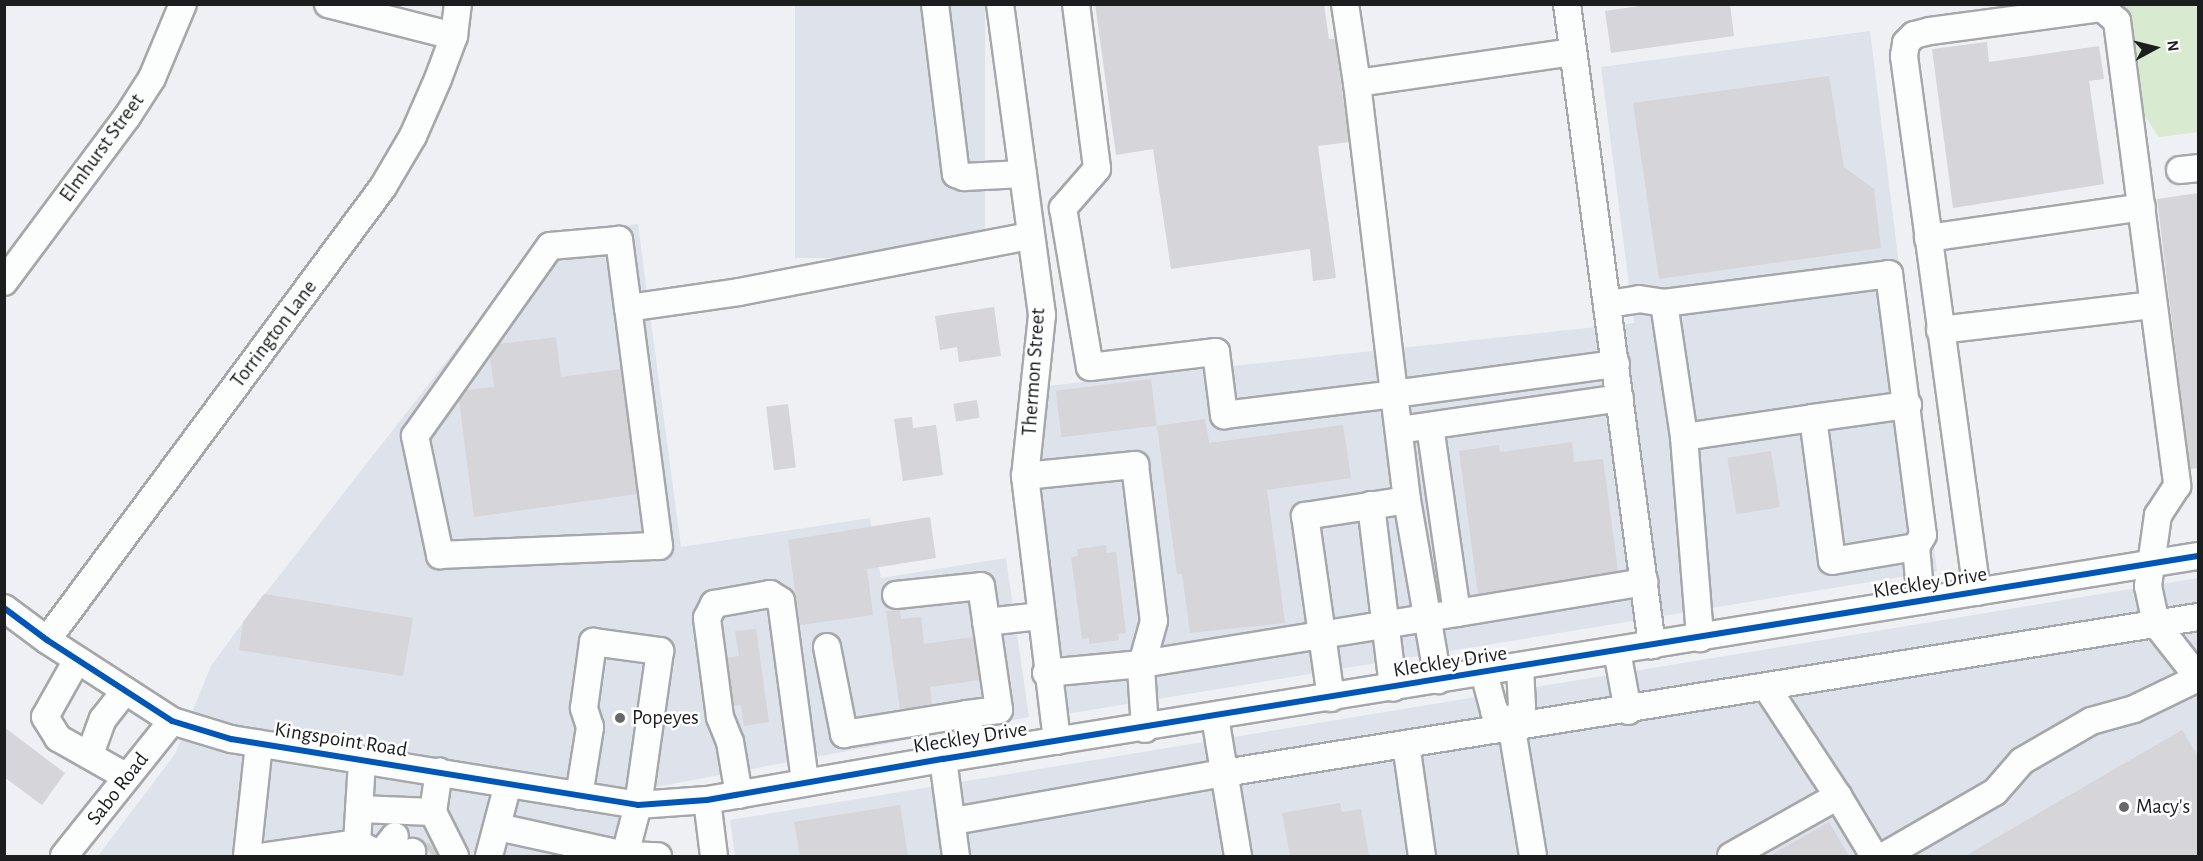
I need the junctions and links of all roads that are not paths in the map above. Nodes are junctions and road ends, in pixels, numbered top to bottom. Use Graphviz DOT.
graph roads {
  1 [pos="183,4"];
  2 [pos="328,4"];
  3 [pos="458,4"];
  4 [pos="935,4"];
  5 [pos="1000,4"];
  6 [pos="1076,4"];
  7 [pos="1345,4"];
  8 [pos="1567,4"];
  9 [pos="454,36"];
  10 [pos="1573,52"];
  11 [pos="1357,83"];
  12 [pos="1023,174"];
  13 [pos="2142,207"];
  14 [pos="1031,236"];
  15 [pos="1928,237"];
  16 [pos="4,282"];
  17 [pos="1664,303"];
  18 [pos="1609,304"];
  19 [pos="2154,305"];
  20 [pos="628,308"];
  21 [pos="1940,330"];
  22 [pos="1616,364"];
  23 [pos="1394,394"];
  24 [pos="1620,398"];
  25 [pos="1908,405"];
  26 [pos="1814,418"];
  27 [pos="1430,426"];
  28 [pos="1398,430"];
  29 [pos="1684,437"];
  30 [pos="1025,476"];
  31 [pos="1407,500"];
  32 [pos="1371,506"];
  33 [pos="1916,547"];
  34 [pos="2199,556"];
  35 [pos="2151,564"];
  36 [pos="1644,582"];
  37 [pos="1977,592"];
  38 [pos="897,596"];
  39 [pos="1921,601"];
  40 [pos="4,608"];
  41 [pos="1456,613"];
  42 [pos="1040,616"];
  43 [pos="2199,617"];
  44 [pos="1427,619"];
  45 [pos="986,622"];
  46 [pos="1385,624"];
  47 [pos="2156,624"];
  48 [pos="1321,634"];
  49 [pos="1700,638"];
  50 [pos="47,640"];
  51 [pos="1652,645"];
  52 [pos="826,647"];
  53 [pos="1617,651"];
  54 [pos="77,660"];
  55 [pos="1142,664"];
  56 [pos="1520,667"];
  57 [pos="1046,673"];
  58 [pos="1485,673"];
  59 [pos="2198,677"];
  60 [pos="1438,680"];
  61 [pos="1393,688"];
  62 [pos="1767,688"];
  63 [pos="125,691"];
  64 [pos="1331,698"];
  65 [pos="1628,711"];
  66 [pos="967,714"];
  67 [pos="1215,717"];
  68 [pos="172,721"];
  69 [pos="890,727"];
  70 [pos="1145,729"];
  71 [pos="1512,729"];
  72 [pos="844,734"];
  73 [pos="1056,741"];
  74 [pos="259,744"];
  75 [pos="1406,744"];
  76 [pos="90,754"];
  77 [pos="973,754"];
  78 [pos="943,759"];
  79 [pos="362,761"];
  80 [pos="896,767"];
  81 [pos="439,771"];
  82 [pos="1224,773"];
  83 [pos="849,775"];
  84 [pos="127,777"];
  85 [pos="805,782"];
  86 [pos="508,783"];
  87 [pos="739,795"];
  88 [pos="579,796"];
  89 [pos="1838,796"];
  90 [pos="707,800"];
  91 [pos="638,805"];
  92 [pos="359,810"];
  93 [pos="954,821"];
  94 [pos="498,827"];
  95 [pos="418,839"];
  96 [pos="357,843"];
  97 [pos="625,855"];
  98 [pos="64,856"];
  99 [pos="247,856"];
  100 [pos="266,856"];
  101 [pos="489,856"];
  102 [pos="658,856"];
  103 [pos="714,856"];
  104 [pos="956,856"];
  105 [pos="1239,856"];
  106 [pos="1422,856"];
  107 [pos="1533,856"];
  108 [pos="1731,856"];
  109 [pos="1874,856"];
  110 [pos="1884,856"];
  1 -- 16 [label="street, Elmhurst Street"];
  2 -- 9 [label="street"];
  3 -- 9 [label="street, Torrington Lane"];
  4 -- 12 [label="street"];
  5 -- 12 [label="street, Thermon Street"];
  6 -- 23 [label="street"];
  7 -- 11 [label="street"];
  8 -- 10 [label="street"];
  9 -- 50 [label="street, Torrington Lane"];
  10 -- 11 [label="street"];
  10 -- 18 [label="street"];
  11 -- 23 [label="street"];
  12 -- 14 [label="street, Thermon Street"];
  13 -- 15 [label="street"];
  13 -- 15 [label="street"];
  13 -- 19 [label="street"];
  14 -- 20 [label="street"];
  14 -- 30 [label="street, Thermon Street"];
  15 -- 21 [label="street"];
  17 -- 18 [label="street"];
  17 -- 25 [label="street"];
  17 -- 29 [label="street"];
  18 -- 22 [label="street"];
  19 -- 21 [label="street"];
  19 -- 35 [label="street"];
  20 -- 20 [label="street"];
  21 -- 37 [label="street"];
  22 -- 23 [label="street"];
  22 -- 24 [label="street"];
  23 -- 28 [label="street"];
  24 -- 27 [label="street"];
  24 -- 36 [label="street"];
  25 -- 26 [label="street"];
  25 -- 33 [label="street"];
  26 -- 29 [label="street"];
  26 -- 33 [label="street"];
  27 -- 28 [label="street"];
  27 -- 41 [label="street"];
  28 -- 31 [label="street"];
  29 -- 49 [label="street"];
  30 -- 42 [label="street, Thermon Street"];
  30 -- 55 [label="street"];
  31 -- 32 [label="street"];
  31 -- 44 [label="street"];
  32 -- 46 [label="street"];
  32 -- 48 [label="street"];
  33 -- 39 [label="street"];
  34 -- 35 [label="street, Kleckley Drive"];
  35 -- 37 [label="street, Kleckley Drive"];
  35 -- 47 [label="street"];
  36 -- 41 [label="street"];
  36 -- 51 [label="street"];
  37 -- 39 [label="street, Kleckley Drive"];
  38 -- 45 [label="street"];
  39 -- 49 [label="street, Kleckley Drive"];
  40 -- 50 [label="street, Kingspoint Road"];
  41 -- 44 [label="street"];
  42 -- 45 [label="street"];
  42 -- 57 [label="street, Thermon Street"];
  43 -- 47 [label="street"];
  44 -- 46 [label="street"];
  44 -- 60 [label="street"];
  45 -- 66 [label="street"];
  46 -- 48 [label="street"];
  46 -- 61 [label="street"];
  47 -- 59 [label="street"];
  47 -- 62 [label="street"];
  48 -- 55 [label="street"];
  48 -- 64 [label="street"];
  49 -- 51 [label="street, Kleckley Drive"];
  50 -- 54 [label="street, Kingspoint Road"];
  51 -- 53 [label="street, Kleckley Drive"];
  52 -- 72 [label="street"];
  53 -- 56 [label="street, Kleckley Drive"];
  53 -- 65 [label="street"];
  54 -- 63 [label="street, Kingspoint Road"];
  54 -- 76 [label="street"];
  55 -- 57 [label="street"];
  55 -- 70 [label="street"];
  56 -- 58 [label="street, Kleckley Drive"];
  56 -- 71 [label="street"];
  57 -- 73 [label="street, Thermon Street"];
  58 -- 60 [label="street, Kleckley Drive"];
  58 -- 71 [label="street"];
  59 -- 110 [label="street"];
  60 -- 61 [label="street, Kleckley Drive"];
  61 -- 64 [label="street, Kleckley Drive"];
  62 -- 65 [label="street"];
  62 -- 89 [label="street"];
  63 -- 68 [label="street, Kingspoint Road"];
  63 -- 76 [label="street"];
  64 -- 67 [label="street, Kleckley Drive"];
  65 -- 71 [label="street"];
  66 -- 69 [label="street"];
  66 -- 77 [label="street"];
  67 -- 70 [label="street, Kleckley Drive"];
  67 -- 82 [label="street"];
  68 -- 74 [label="street, Kingspoint Road"];
  68 -- 84 [label="street, Sabo Road"];
  69 -- 72 [label="street"];
  69 -- 80 [label="street"];
  70 -- 73 [label="street, Kleckley Drive"];
  71 -- 75 [label="street"];
  71 -- 107 [label="street"];
  72 -- 83 [label="street"];
  73 -- 77 [label="street, Kleckley Drive"];
  74 -- 79 [label="street, Kingspoint Road"];
  74 -- 99 [label="street"];
  75 -- 82 [label="street"];
  75 -- 106 [label="street"];
  76 -- 84 [label="street"];
  77 -- 78 [label="street, Kleckley Drive"];
  78 -- 80 [label="street, Kleckley Drive"];
  78 -- 93 [label="street"];
  79 -- 81 [label="street, Kingspoint Road"];
  79 -- 92 [label="street"];
  80 -- 83 [label="street, Kleckley Drive"];
  81 -- 86 [label="street, Kingspoint Road"];
  81 -- 95 [label="street"];
  82 -- 93 [label="street"];
  82 -- 105 [label="street"];
  83 -- 85 [label="street, Kleckley Drive"];
  84 -- 98 [label="street, Sabo Road"];
  85 -- 87 [label="street, Kleckley Drive"];
  85 -- 87 [label="street"];
  86 -- 88 [label="street, Kingspoint Road"];
  86 -- 94 [label="street"];
  87 -- 90 [label="street, Kleckley Drive"];
  88 -- 91 [label="street, Kingspoint Road"];
  88 -- 91 [label="street"];
  89 -- 108 [label="street"];
  89 -- 109 [label="street"];
  90 -- 91 [label="street, Kingspoint Road"];
  90 -- 103 [label="street"];
  91 -- 97 [label="street"];
  92 -- 95 [label="street"];
  92 -- 96 [label="street"];
  93 -- 104 [label="street"];
  94 -- 97 [label="street"];
  94 -- 101 [label="street"];
  95 -- 96 [label="street"];
  96 -- 100 [label="street"];
  97 -- 102 [label="street"];
}
